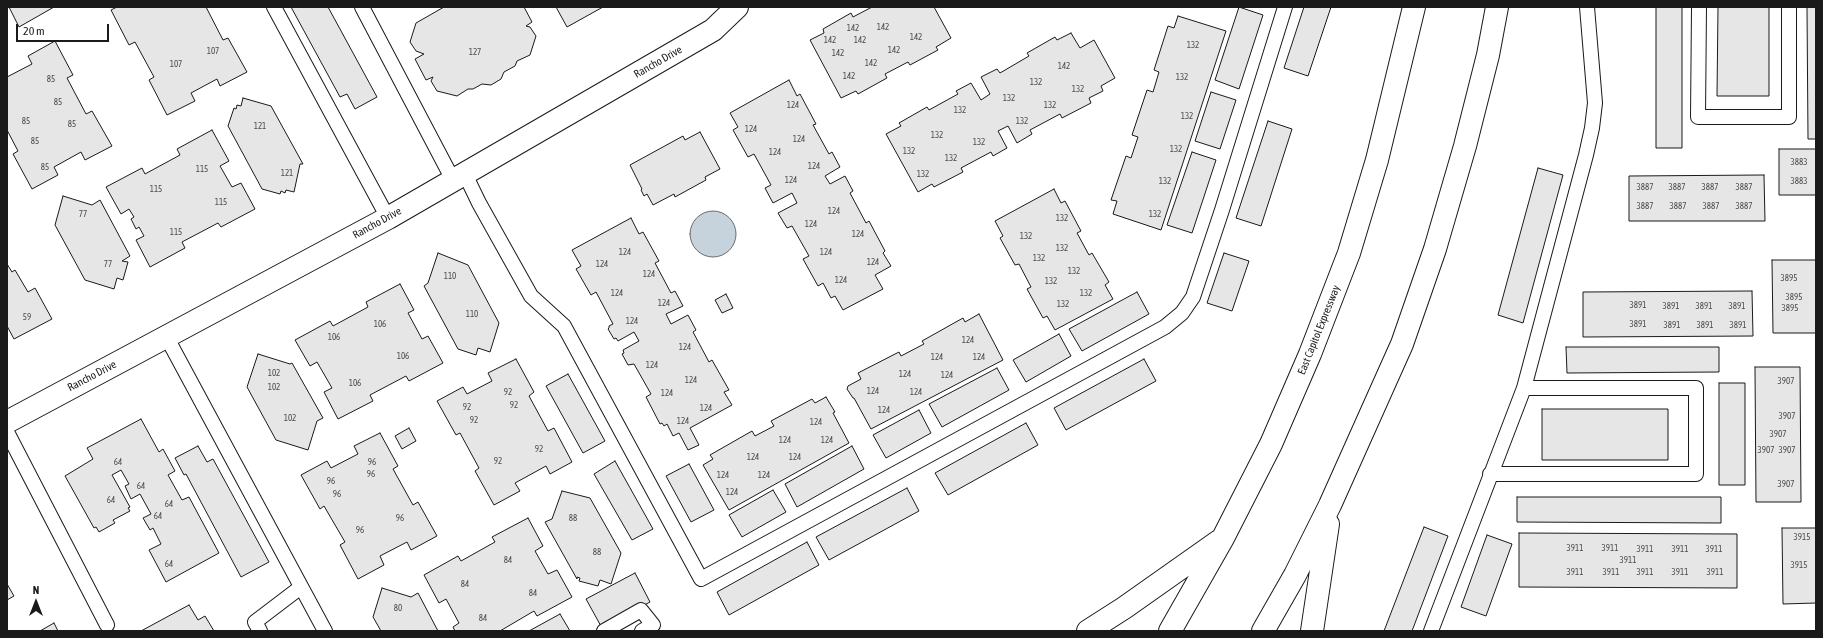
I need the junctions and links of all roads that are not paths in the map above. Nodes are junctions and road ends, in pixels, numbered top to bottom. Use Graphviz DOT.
graph roads {
  1 [pos="274,7"];
  2 [pos="362,7"];
  3 [pos="737,7"];
  4 [pos="1285,7"];
  5 [pos="1414,7"];
  6 [pos="1497,7"];
  7 [pos="1587,7"];
  8 [pos="1699,7"];
  9 [pos="1789,7"];
  10 [pos="459,177"];
  11 [pos="388,218"];
  12 [pos="166,336"];
  13 [pos="1524,388"];
  14 [pos="7,422"];
  15 [pos="7,432"];
  16 [pos="1490,474"];
  17 [pos="1330,505"];
  18 [pos="1223,538"];
  19 [pos="301,587"];
  20 [pos="107,625"];
  21 [pos="260,631"];
  22 [pos="325,631"];
  23 [pos="604,631"];
  24 [pos="642,631"];
  25 [pos="1088,631"];
  26 [pos="1170,631"];
  27 [pos="1263,631"];
  28 [pos="1312,631"];
  29 [pos="1431,631"];
  1 -- 11 [label="lane"];
  2 -- 10 [label="lane"];
  3 -- 10 [label="main road, Rancho Drive"];
  4 -- 10 [label="lane"];
  5 -- 18 [label="main road, East Capitol Expressway"];
  6 -- 17 [label="main road"];
  7 -- 13 [label="lane"];
  8 -- 9 [label="lane"];
  10 -- 11 [label="main road, Rancho Drive"];
  11 -- 12 [label="main road, Rancho Drive"];
  12 -- 14 [label="main road, Rancho Drive"];
  12 -- 19 [label="lane"];
  13 -- 16 [label="lane"];
  13 -- 16 [label="lane"];
  15 -- 20 [label="lane"];
  16 -- 29 [label="lane"];
  17 -- 27 [label="main road"];
  17 -- 28 [label="main road"];
  18 -- 25 [label="main road"];
  18 -- 26 [label="main road, East Capitol Expressway"];
  19 -- 21 [label="lane"];
  19 -- 22 [label="lane"];
  23 -- 24 [label="lane"];
}
